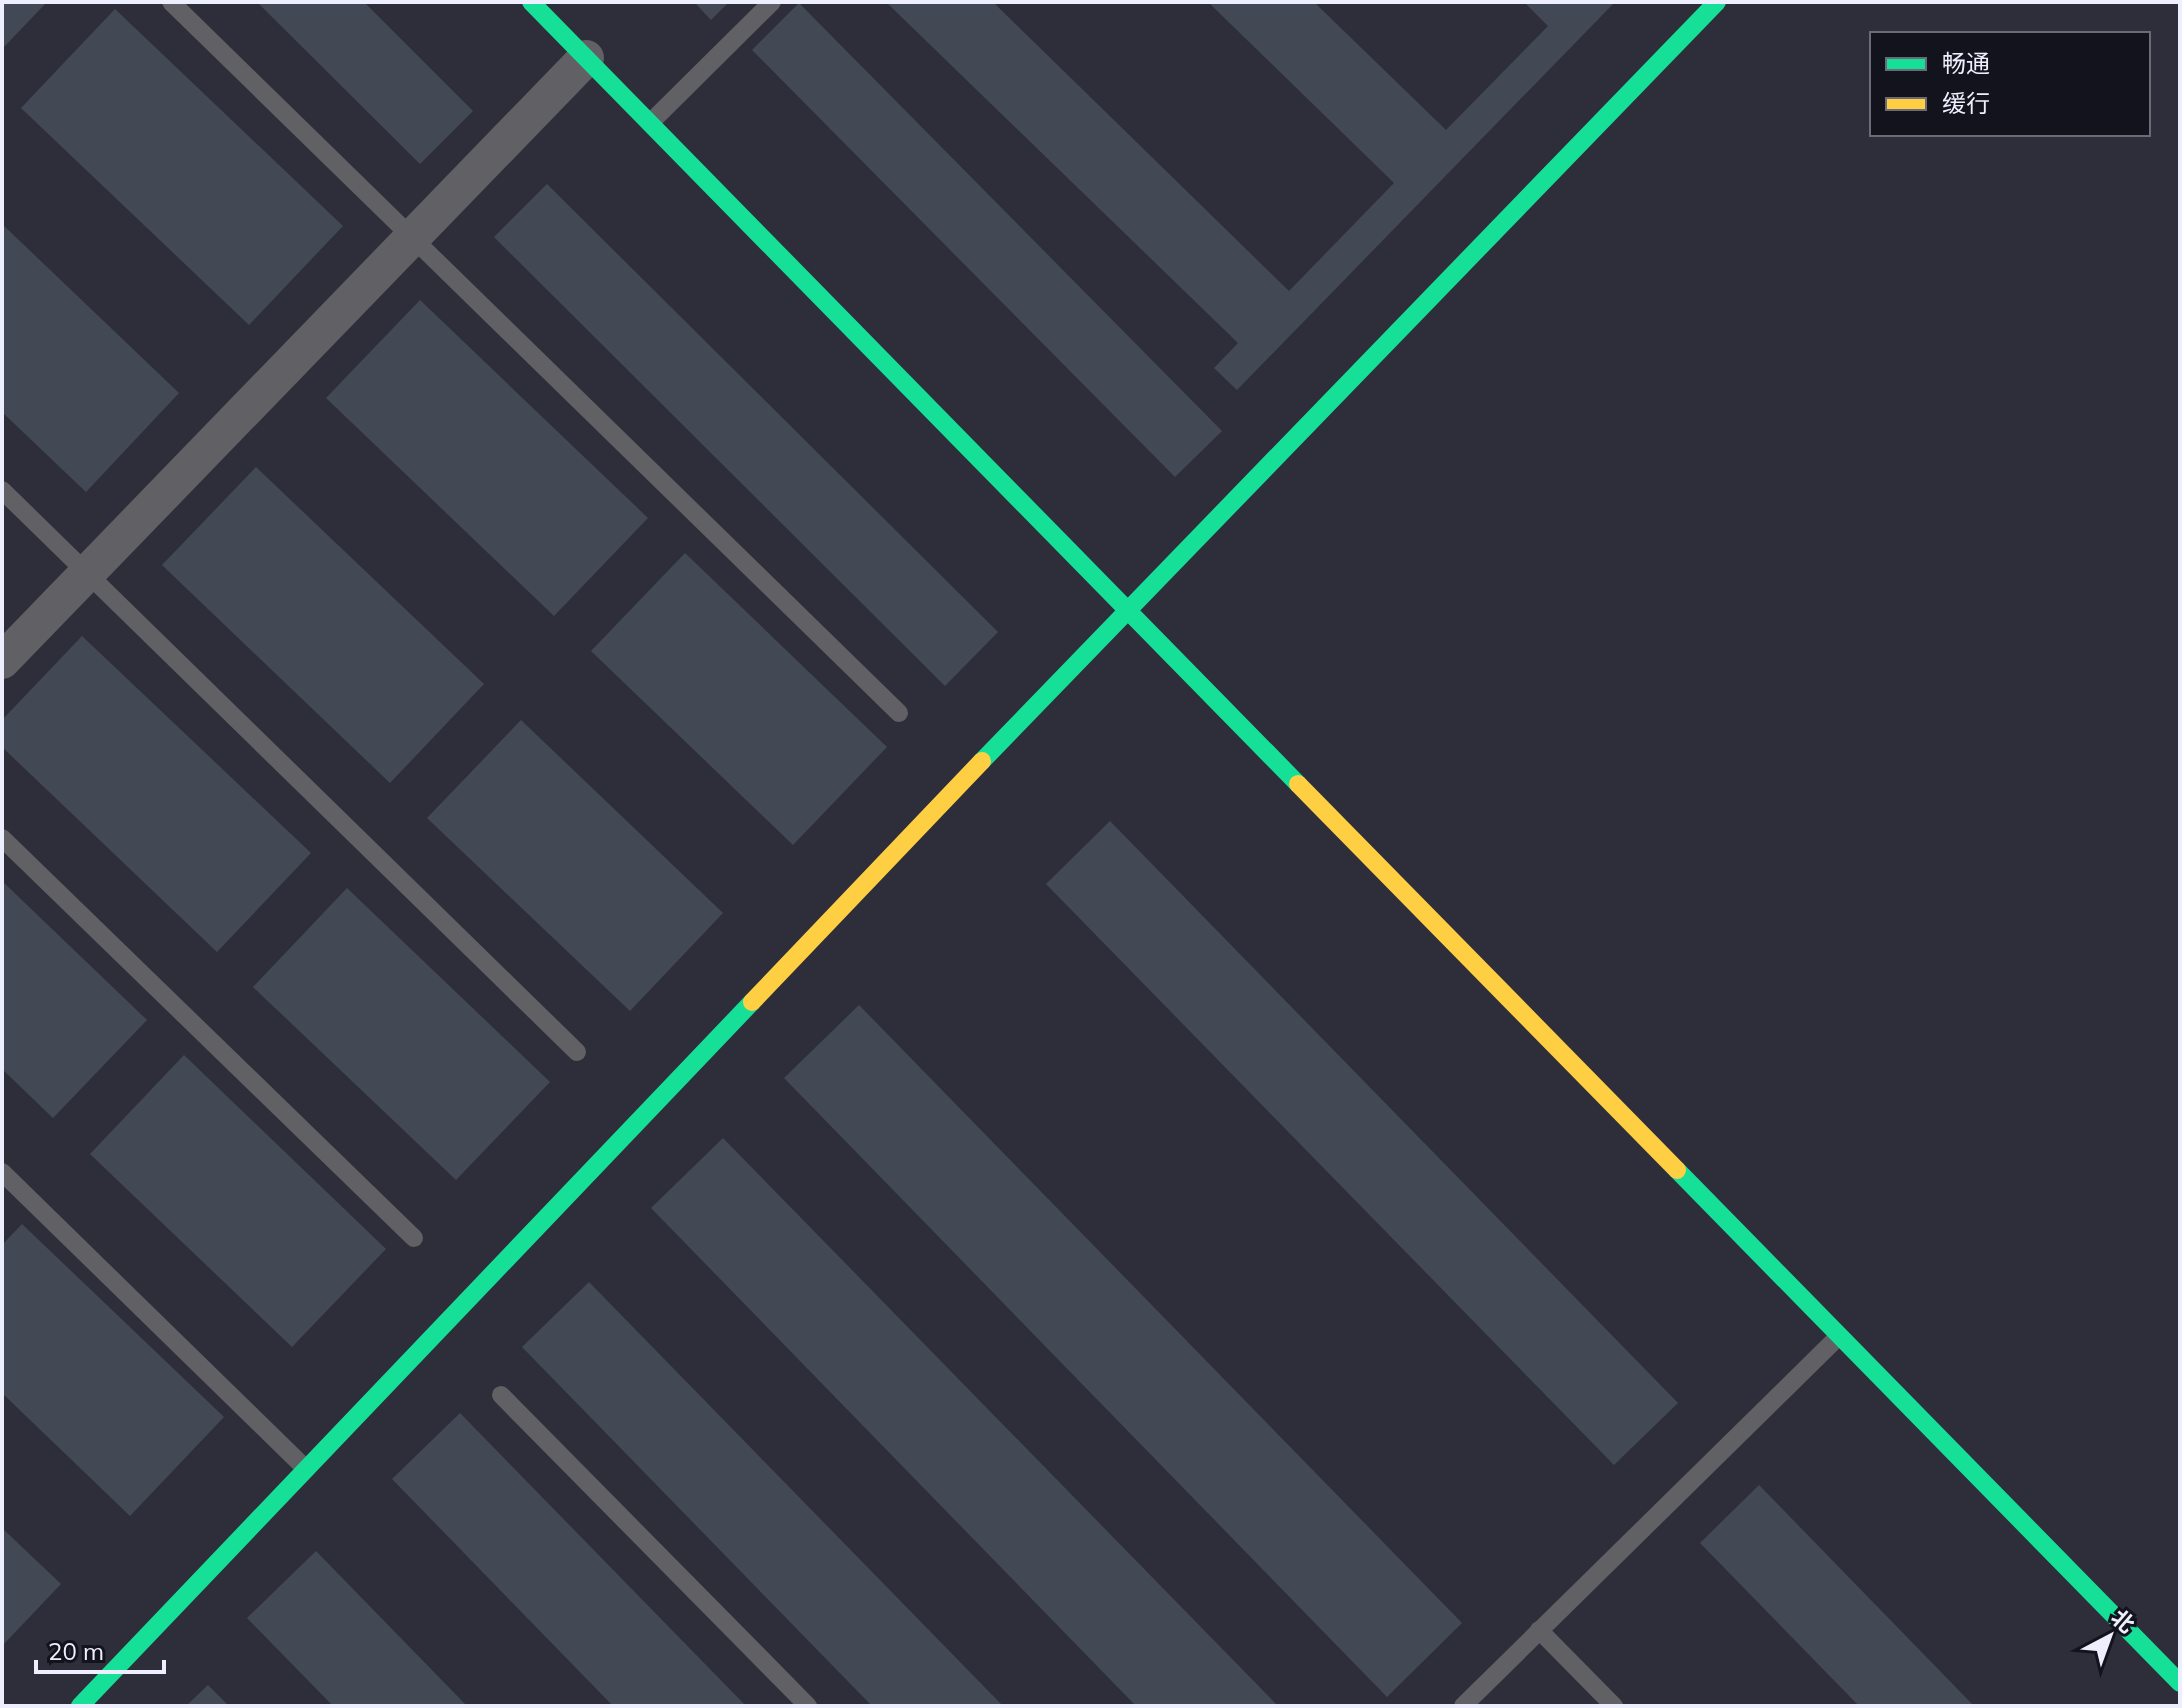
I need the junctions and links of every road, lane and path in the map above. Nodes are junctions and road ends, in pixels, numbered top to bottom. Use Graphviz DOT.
graph roads {
  1 [pos="171,2"];
  2 [pos="531,2"];
  3 [pos="772,2"];
  4 [pos="1717,2"];
  5 [pos="586,58"];
  6 [pos="650,123"];
  7 [pos="412,238"];
  8 [pos="2,490"];
  9 [pos="87,573"];
  10 [pos="1127,609"];
  11 [pos="2,661"];
  12 [pos="899,713"];
  13 [pos="2,838"];
  14 [pos="577,1052"];
  15 [pos="2,1172"];
  16 [pos="414,1238"];
  17 [pos="1839,1336"];
  18 [pos="501,1395"];
  19 [pos="306,1469"];
  20 [pos="1539,1630"];
  21 [pos="2180,1683"];
  22 [pos="80,1706"];
  23 [pos="808,1706"];
  24 [pos="1463,1706"];
  25 [pos="1614,1706"];
  1 -- 7 [label="lane"];
  2 -- 5 [label="main road"];
  3 -- 6 [label="lane"];
  4 -- 10 [label="main road"];
  5 -- 6 [label="main road"];
  5 -- 7 [label="street"];
  6 -- 10 [label="main road"];
  7 -- 9 [label="street"];
  7 -- 12 [label="lane"];
  8 -- 9 [label="lane"];
  9 -- 11 [label="street"];
  9 -- 14 [label="lane"];
  10 -- 17 [label="main road"];
  10 -- 19 [label="main road"];
  13 -- 16 [label="lane"];
  15 -- 19 [label="lane"];
  17 -- 20 [label="lane"];
  17 -- 21 [label="main road"];
  18 -- 23 [label="lane"];
  19 -- 22 [label="main road"];
  20 -- 24 [label="lane"];
  20 -- 25 [label="lane"];
}
